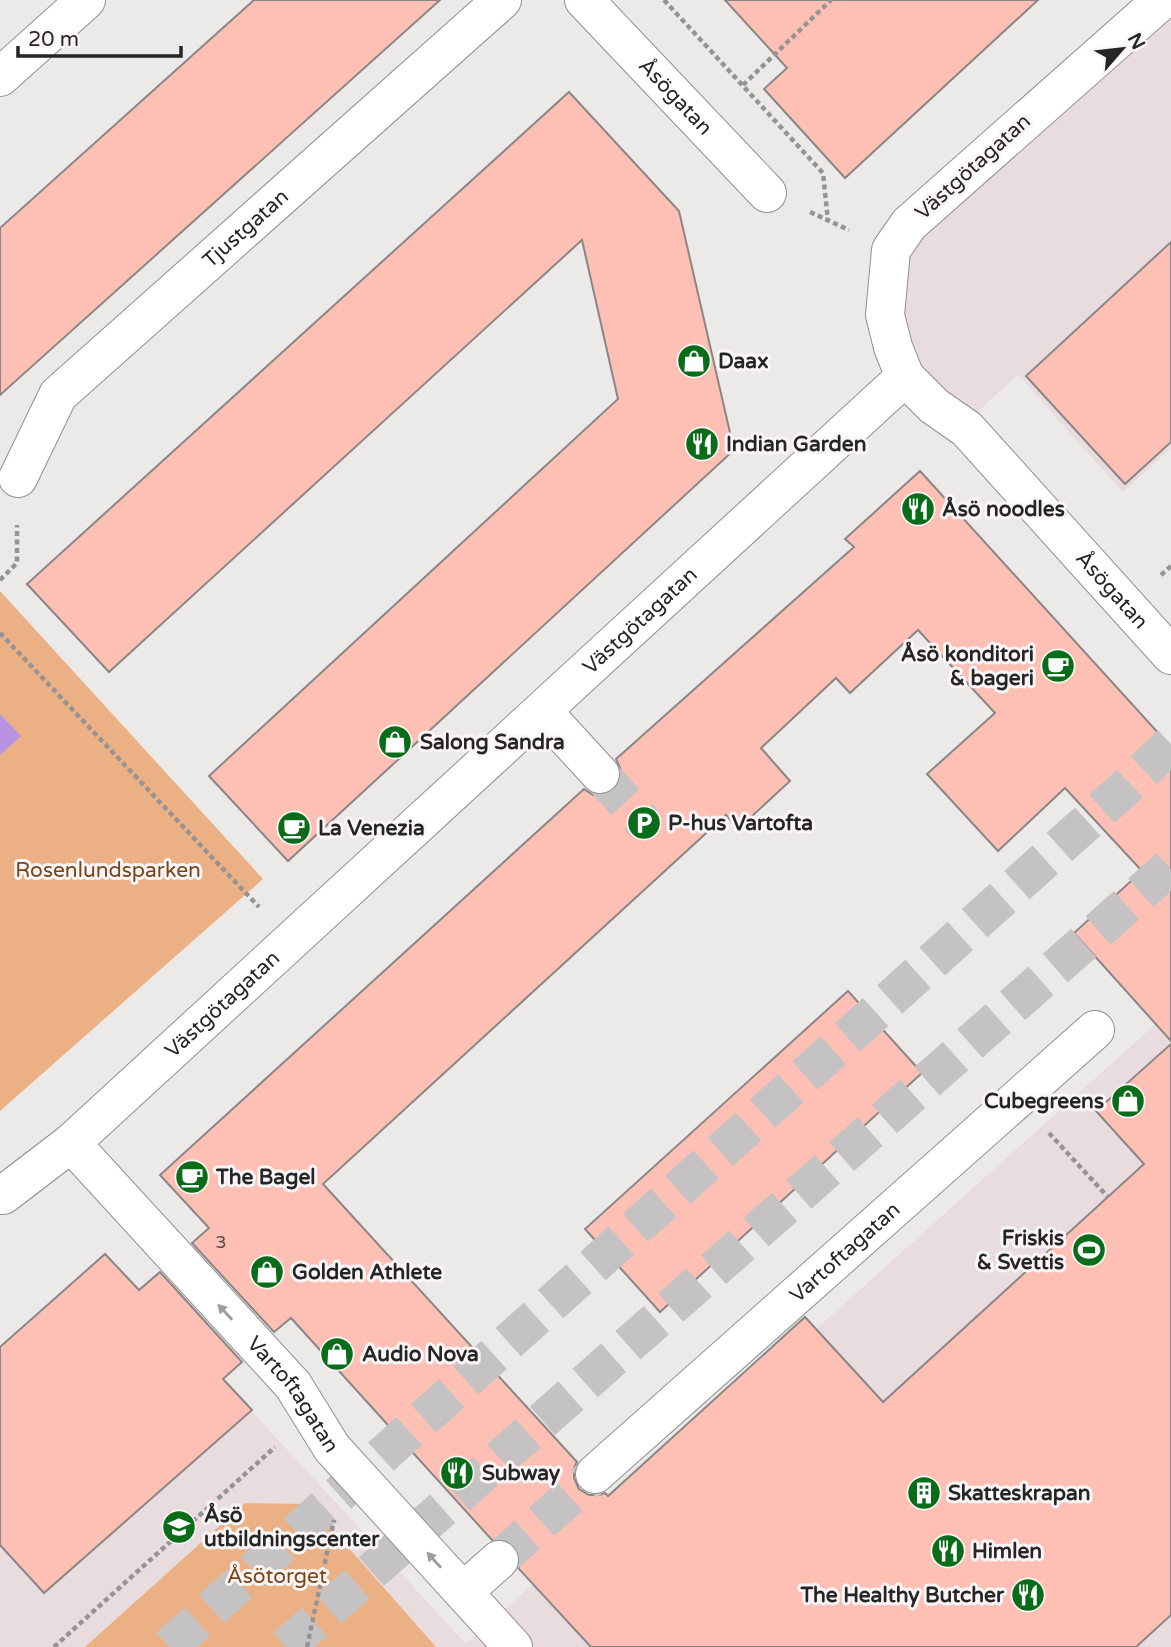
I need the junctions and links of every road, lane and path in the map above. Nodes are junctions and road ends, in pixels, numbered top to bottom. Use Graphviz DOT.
graph roads {
  1 [pos="86,0"];
  2 [pos="502,0"];
  3 [pos="583,0"];
  4 [pos="664,0"];
  5 [pos="831,0"];
  6 [pos="1162,0"];
  7 [pos="0,77"];
  8 [pos="743,85"];
  9 [pos="767,193"];
  10 [pos="828,221"];
  11 [pos="891,250"];
  12 [pos="905,377"];
  13 [pos="18,478"];
  14 [pos="0,633"];
  15 [pos="1171,655"];
  16 [pos="543,712"];
  17 [pos="600,774"];
  18 [pos="292,942"];
  19 [pos="1095,1030"];
  20 [pos="1017,1100"];
  21 [pos="71,1143"];
  22 [pos="0,1195"];
  23 [pos="1108,1197"];
  24 [pos="275,1447"];
  25 [pos="595,1474"];
  26 [pos="334,1516"];
  27 [pos="499,1560"];
  28 [pos="463,1592"];
  29 [pos="54,1647"];
  30 [pos="307,1647"];
  31 [pos="513,1647"];
  1 -- 7 [label="street"];
  2 -- 13 [label="street, Tjustgatan"];
  3 -- 9 [label="street, Åsögatan"];
  4 -- 8 [label="path"];
  5 -- 8 [label="path"];
  6 -- 11 [label="street, Västgötagatan"];
  8 -- 10 [label="path"];
  9 -- 10 [label="path"];
  10 -- 11 [label="path"];
  11 -- 12 [label="street, Västgötagatan"];
  12 -- 15 [label="street, Åsögatan"];
  12 -- 16 [label="street, Västgötagatan"];
  14 -- 18 [label="path"];
  16 -- 17 [label="street"];
  16 -- 18 [label="street, Västgötagatan"];
  18 -- 21 [label="street, Västgötagatan"];
  19 -- 20 [label="street, Vartoftagatan"];
  20 -- 23 [label="path"];
  20 -- 25 [label="street, Vartoftagatan"];
  21 -- 22 [label="street, Västgötagatan"];
  28 -- 21 [label="street, Vartoftagatan, one-way"];
  24 -- 29 [label="path"];
  26 -- 30 [label="path"];
  27 -- 28 [label="street"];
  28 -- 31 [label="street, Vartoftagatan"];
}
